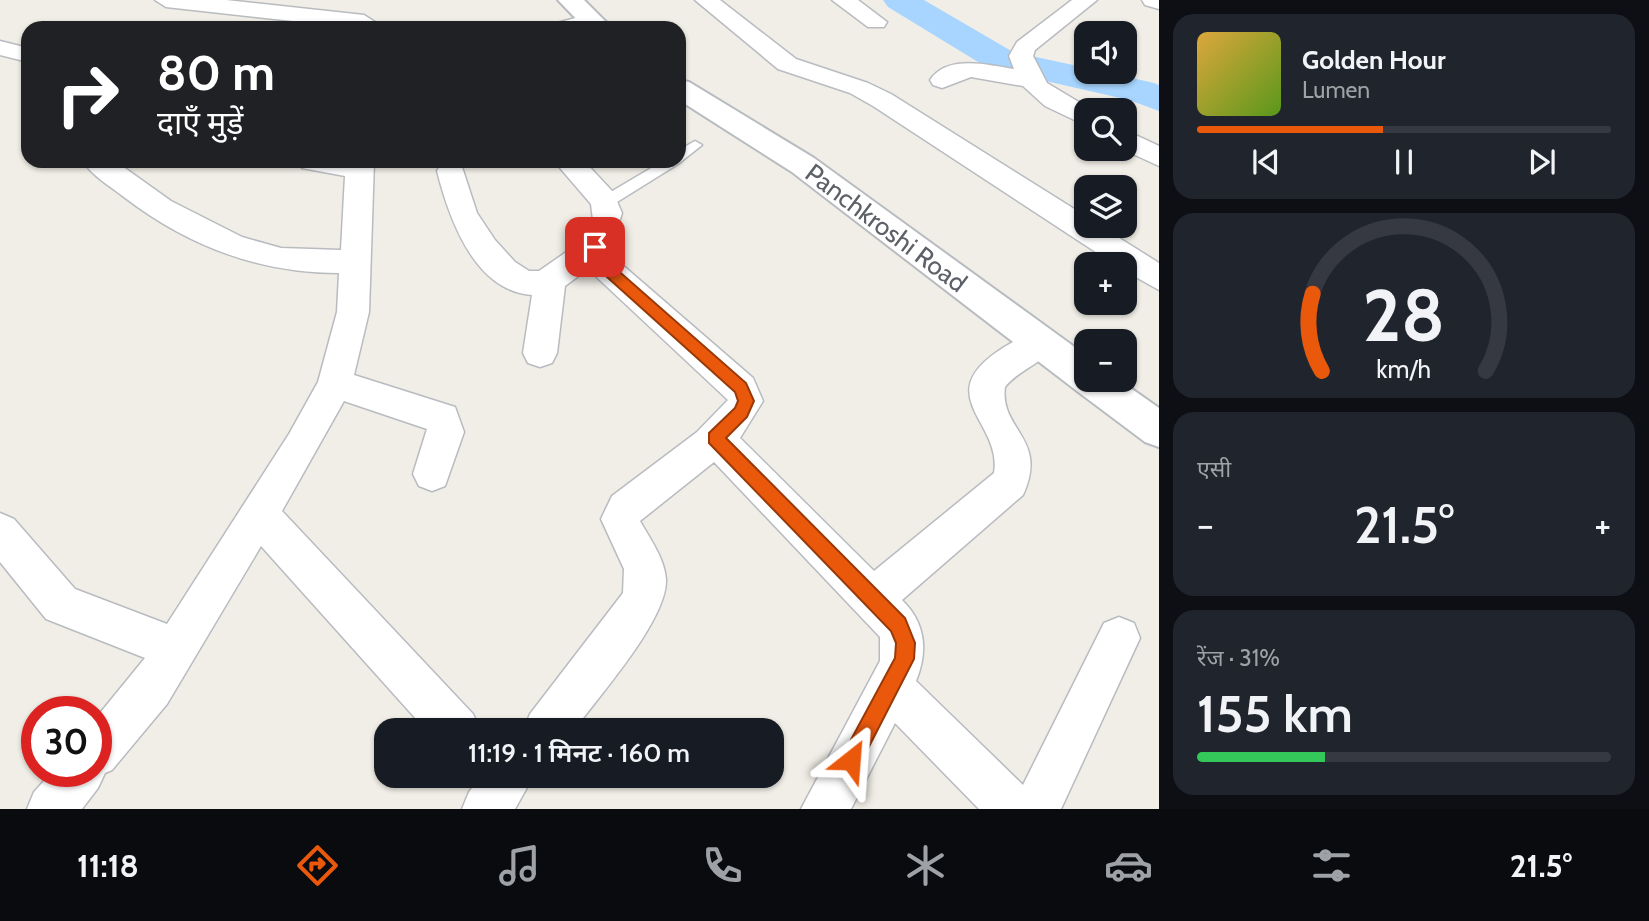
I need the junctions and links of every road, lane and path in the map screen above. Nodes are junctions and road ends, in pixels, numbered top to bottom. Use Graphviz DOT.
graph roads {
  1 [pos="166,0"];
  2 [pos="570,0"];
  3 [pos="706,0"];
  4 [pos="843,0"];
  5 [pos="1086,0"];
  6 [pos="1153,0"];
  7 [pos="1159,2"];
  8 [pos="365,17"];
  9 [pos="592,21"];
  10 [pos="876,22"];
  11 [pos="0,48"];
  12 [pos="21,53"];
  13 [pos="1026,70"];
  14 [pos="942,80"];
  15 [pos="686,92"];
  16 [pos="1074,111"];
  17 [pos="695,145"];
  18 [pos="1137,145"];
  19 [pos="686,152"];
  20 [pos="1159,157"];
  21 [pos="107,168"];
  22 [pos="360,168"];
  23 [pos="574,168"];
  24 [pos="662,168"];
  25 [pos="451,171"];
  26 [pos="604,203"];
  27 [pos="595,247"];
  28 [pos="357,262"];
  29 [pos="1159,278"];
  30 [pos="550,280"];
  31 [pos="1039,342"];
  32 [pos="540,353"];
  33 [pos="1074,368"];
  34 [pos="335,384"];
  35 [pos="1106,392"];
  36 [pos="1159,430"];
  37 [pos="715,438"];
  38 [pos="432,474"];
  39 [pos="260,513"];
  40 [pos="0,532"];
  41 [pos="873,598"];
  42 [pos="1119,638"];
  43 [pos="176,649"];
  44 [pos="890,687"];
  45 [pos="446,718"];
  46 [pos="555,718"];
  47 [pos="112,735"];
  48 [pos="69,787"];
  49 [pos="51,809"];
  50 [pos="825,809"];
  51 [pos="1013,809"];
  52 [pos="1036,809"];
  1 -- 8 [label="street"];
  2 -- 9 [label="street"];
  3 -- 29 [label="street"];
  4 -- 10 [label="street"];
  5 -- 13 [label="street"];
  6 -- 7 [label="street"];
  11 -- 12 [label="street"];
  13 -- 14 [label="street"];
  13 -- 16 [label="street"];
  15 -- 31 [label="street, Panchkroshi Road"];
  17 -- 19 [label="lane"];
  18 -- 20 [label="street"];
  21 -- 28 [label="street"];
  22 -- 28 [label="street"];
  23 -- 26 [label="street"];
  24 -- 26 [label="lane"];
  25 -- 30 [label="street"];
  26 -- 27 [label="street"];
  27 -- 30 [label="street"];
  27 -- 37 [label="street"];
  28 -- 34 [label="street"];
  30 -- 32 [label="street"];
  31 -- 33 [label="street, Panchkroshi Road"];
  31 -- 41 [label="street"];
  34 -- 38 [label="street"];
  34 -- 39 [label="street"];
  35 -- 36 [label="street, Panchkroshi Road"];
  37 -- 41 [label="street"];
  37 -- 46 [label="street"];
  39 -- 43 [label="street"];
  39 -- 45 [label="street"];
  40 -- 43 [label="street"];
  41 -- 44 [label="street"];
  42 -- 52 [label="street"];
  43 -- 47 [label="street"];
  44 -- 50 [label="street"];
  44 -- 51 [label="street"];
  48 -- 49 [label="street"];
}
